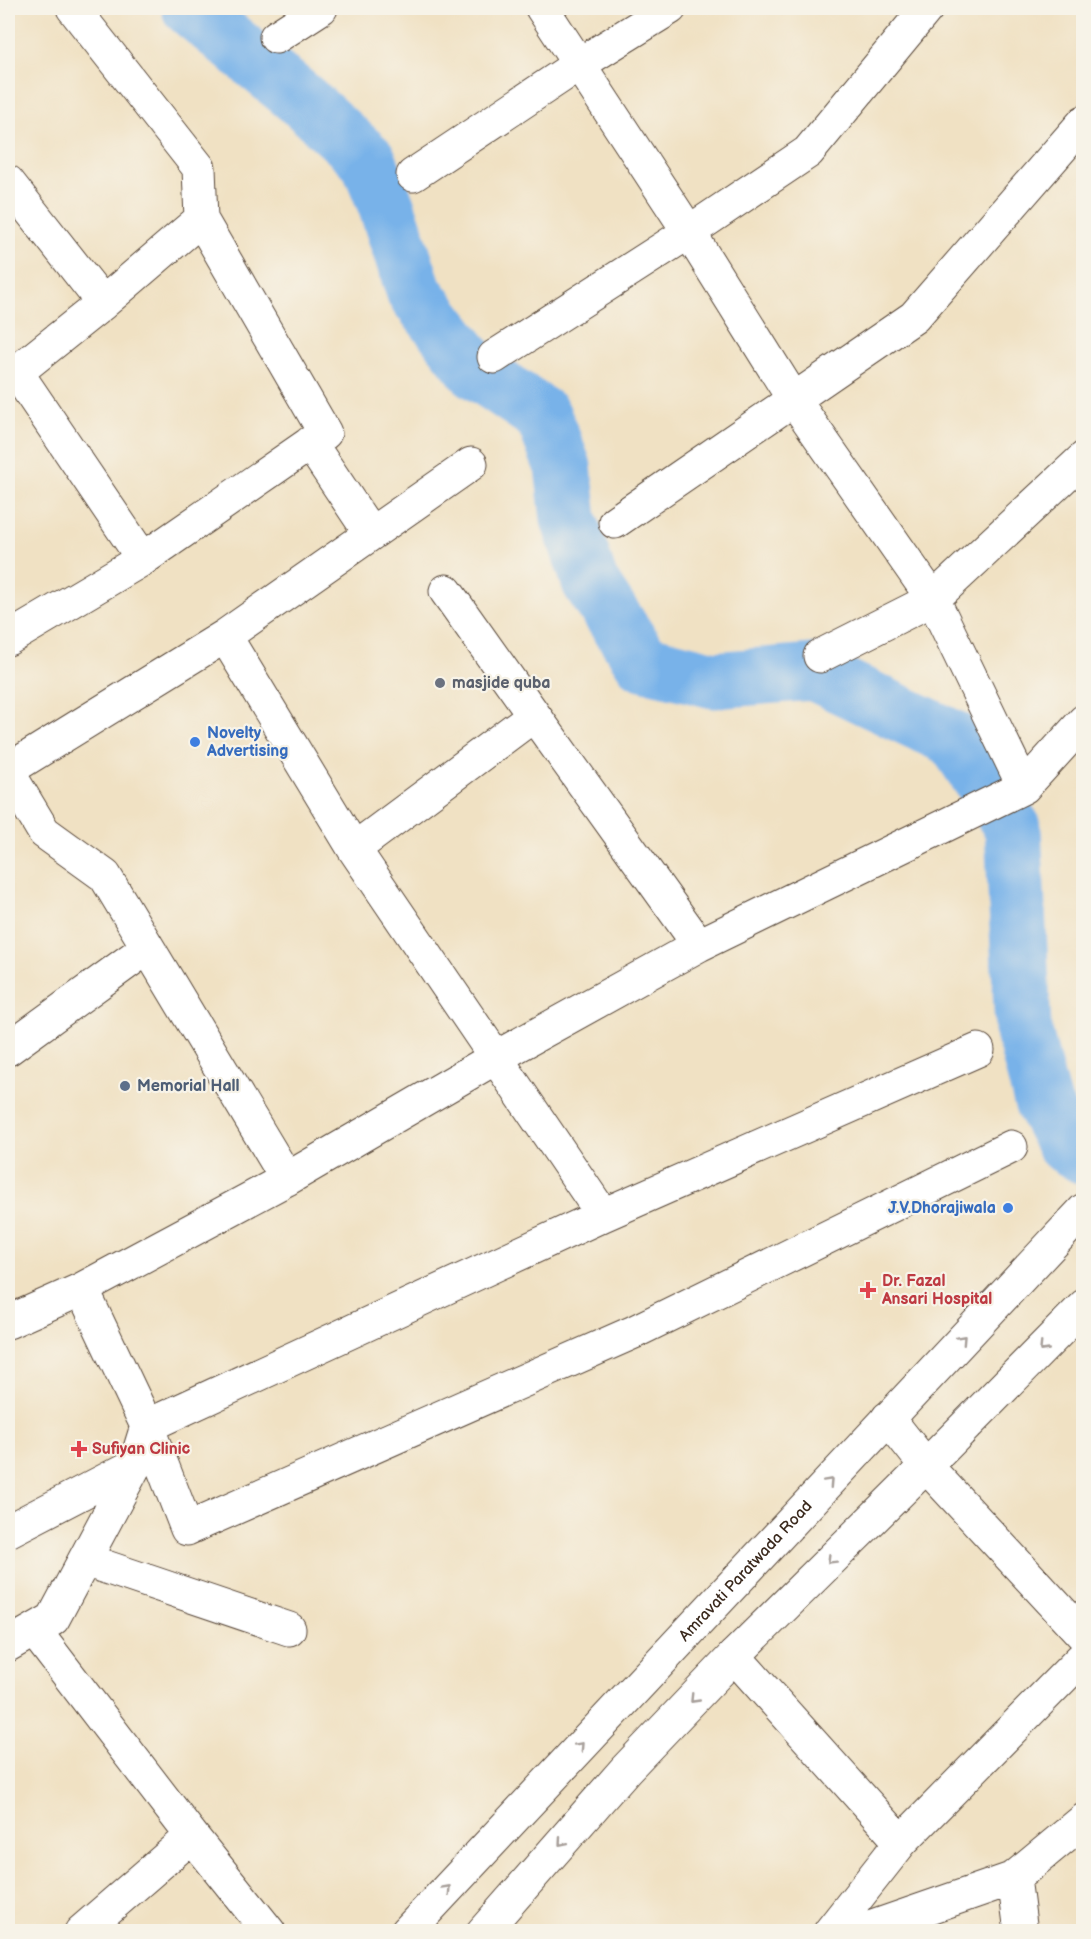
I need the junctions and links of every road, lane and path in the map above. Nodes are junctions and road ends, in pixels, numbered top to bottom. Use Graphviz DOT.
graph roads {
  1 [pos="73,8"];
  2 [pos="321,8"];
  3 [pos="542,8"];
  4 [pos="670,8"];
  5 [pos="927,8"];
  6 [pos="276,37"];
  7 [pos="578,65"];
  8 [pos="1083,122"];
  9 [pos="413,175"];
  10 [pos="8,182"];
  11 [pos="201,219"];
  12 [pos="689,232"];
  13 [pos="104,303"];
  14 [pos="494,357"];
  15 [pos="12,376"];
  16 [pos="794,400"];
  17 [pos="310,443"];
  18 [pos="1083,458"];
  19 [pos="471,464"];
  20 [pos="615,522"];
  21 [pos="371,534"];
  22 [pos="143,559"];
  23 [pos="446,591"];
  24 [pos="933,599"];
  25 [pos="225,636"];
  26 [pos="8,639"];
  27 [pos="820,656"];
  28 [pos="534,715"];
  29 [pos="1083,721"];
  30 [pos="8,771"];
  31 [pos="1014,792"];
  32 [pos="354,849"];
  33 [pos="699,945"];
  34 [pos="147,948"];
  35 [pos="8,1049"];
  36 [pos="978,1050"];
  37 [pos="495,1058"];
  38 [pos="1011,1147"];
  39 [pos="287,1179"];
  40 [pos="1083,1210"];
  41 [pos="603,1215"];
  42 [pos="82,1289"];
  43 [pos="1083,1306"];
  44 [pos="8,1322"];
  45 [pos="888,1418"];
  46 [pos="147,1426"];
  47 [pos="135,1465"];
  48 [pos="926,1466"];
  49 [pos="8,1531"];
  50 [pos="85,1560"];
  51 [pos="1079,1622"];
  52 [pos="290,1629"];
  53 [pos="21,1637"];
  54 [pos="734,1656"];
  55 [pos="1083,1656"];
  56 [pos="1083,1820"];
  57 [pos="192,1836"];
  58 [pos="901,1842"];
  59 [pos="1014,1878"];
  60 [pos="81,1932"];
  61 [pos="269,1932"];
  62 [pos="407,1932"];
  63 [pos="483,1932"];
  64 [pos="830,1932"];
  65 [pos="858,1932"];
  66 [pos="1021,1932"];
  1 -- 11 [label="street"];
  2 -- 6 [label="street"];
  3 -- 7 [label="street"];
  4 -- 7 [label="street"];
  5 -- 12 [label="street"];
  7 -- 9 [label="street"];
  7 -- 12 [label="street"];
  8 -- 16 [label="street"];
  10 -- 13 [label="street"];
  11 -- 13 [label="street"];
  11 -- 17 [label="street"];
  12 -- 14 [label="street"];
  12 -- 16 [label="street"];
  13 -- 15 [label="street"];
  15 -- 22 [label="street"];
  16 -- 20 [label="street"];
  16 -- 24 [label="street"];
  17 -- 21 [label="street"];
  17 -- 22 [label="street"];
  18 -- 24 [label="street"];
  19 -- 21 [label="street"];
  21 -- 25 [label="street"];
  22 -- 26 [label="street"];
  23 -- 28 [label="street"];
  24 -- 27 [label="street"];
  24 -- 31 [label="street"];
  25 -- 30 [label="street"];
  25 -- 32 [label="street"];
  28 -- 32 [label="street"];
  28 -- 33 [label="street"];
  29 -- 31 [label="street"];
  30 -- 34 [label="street"];
  31 -- 33 [label="street"];
  32 -- 37 [label="street"];
  33 -- 37 [label="street"];
  34 -- 35 [label="street"];
  34 -- 39 [label="street"];
  36 -- 41 [label="street"];
  37 -- 39 [label="street"];
  37 -- 41 [label="street"];
  38 -- 46 [label="street"];
  39 -- 42 [label="street"];
  45 -- 40 [label="street, Amravati Paratwada Road, one-way"];
  41 -- 46 [label="street"];
  42 -- 44 [label="street"];
  42 -- 46 [label="street"];
  43 -- 48 [label="street, one-way"];
  45 -- 48 [label="street"];
  62 -- 45 [label="street, Amravati Paratwada Road, one-way"];
  46 -- 47 [label="street"];
  47 -- 49 [label="street"];
  47 -- 50 [label="street"];
  48 -- 51 [label="street"];
  48 -- 54 [label="street, one-way"];
  50 -- 52 [label="street"];
  50 -- 53 [label="street"];
  53 -- 57 [label="street"];
  54 -- 58 [label="street"];
  54 -- 63 [label="street, one-way"];
  55 -- 58 [label="street"];
  56 -- 59 [label="street"];
  57 -- 60 [label="street"];
  57 -- 61 [label="street"];
  58 -- 64 [label="street"];
  59 -- 65 [label="street"];
  59 -- 66 [label="street"];
}
